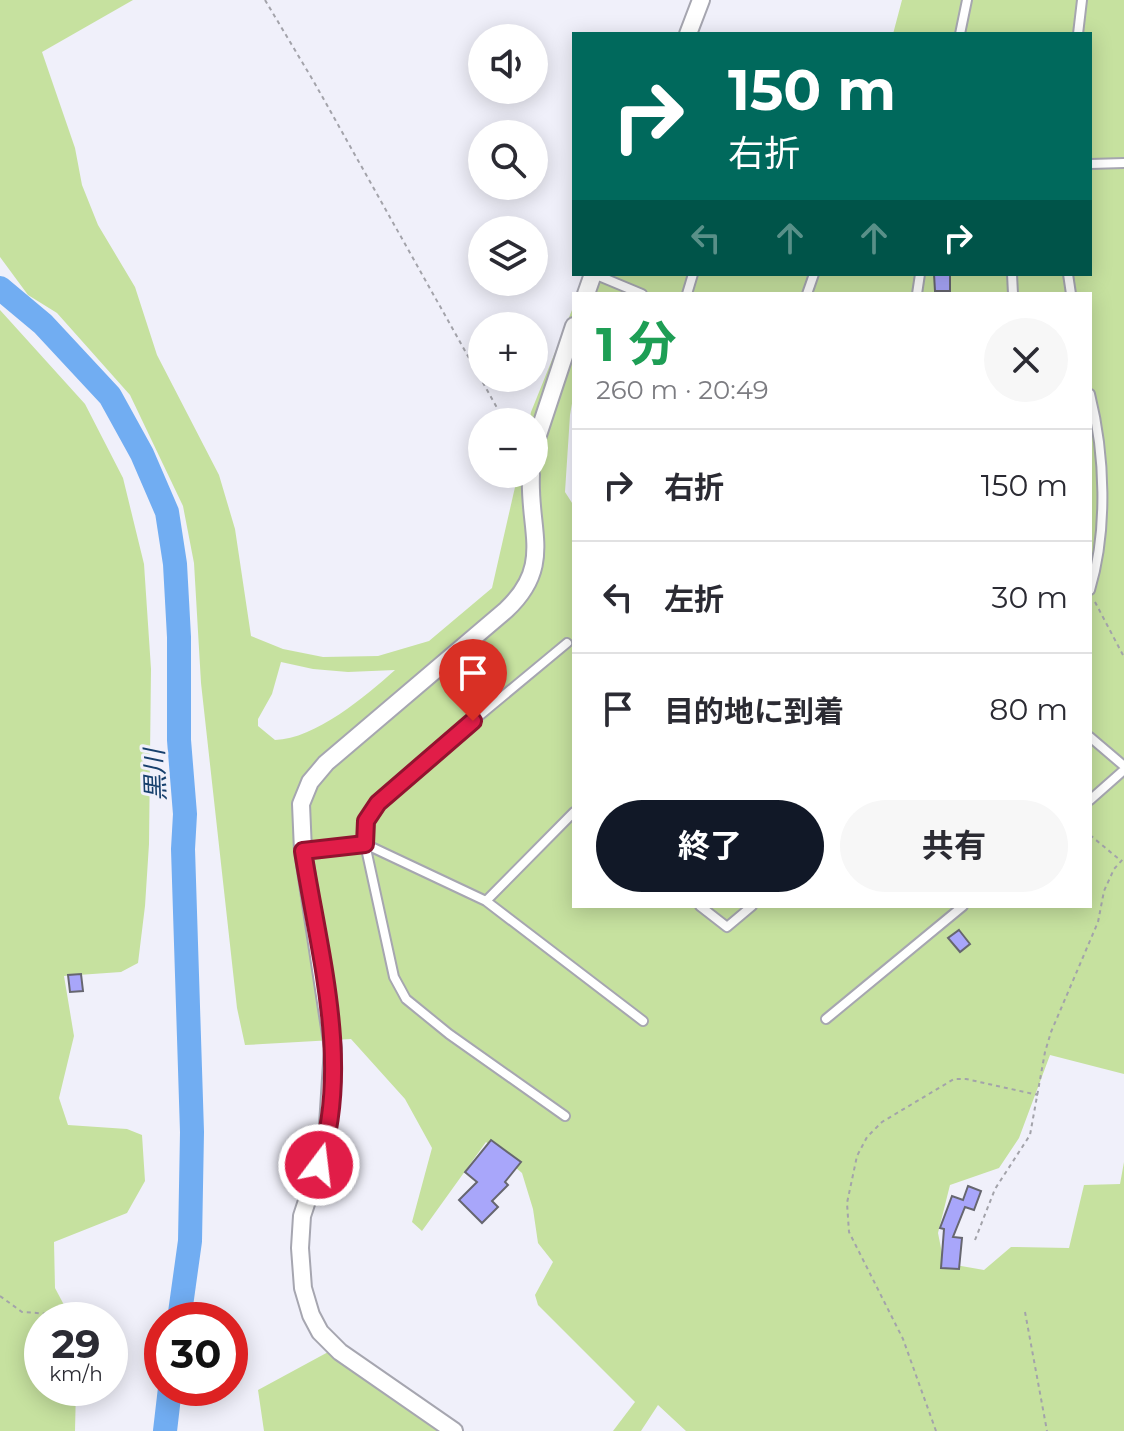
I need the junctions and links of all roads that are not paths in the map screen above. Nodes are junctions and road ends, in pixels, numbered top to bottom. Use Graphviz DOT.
graph roads {
  1 [pos="701,0"];
  2 [pos="967,0"];
  3 [pos="1082,0"];
  4 [pos="689,32"];
  5 [pos="960,32"];
  6 [pos="1078,32"];
  7 [pos="1124,163"];
  8 [pos="1092,164"];
  9 [pos="598,276"];
  10 [pos="637,292"];
  11 [pos="572,332"];
  12 [pos="1092,402"];
  13 [pos="547,408"];
  14 [pos="1092,460"];
  15 [pos="1101,462"];
  16 [pos="531,488"];
  17 [pos="1092,583"];
  18 [pos="567,643"];
  19 [pos="1092,739"];
  20 [pos="1124,768"];
  21 [pos="1092,798"];
  22 [pos="572,814"];
  23 [pos="365,844"];
  24 [pos="303,851"];
  25 [pos="486,901"];
  26 [pos="703,908"];
  27 [pos="750,908"];
  28 [pos="961,908"];
  29 [pos="826,1019"];
  30 [pos="643,1021"];
  31 [pos="565,1116"];
  32 [pos="454,1431"];
  1 -- 4 [label="street"];
  2 -- 5 [label="lane"];
  3 -- 6 [label="lane"];
  7 -- 8 [label="lane"];
  9 -- 10 [label="lane"];
  11 -- 13 [label="street"];
  12 -- 15 [label="lane"];
  14 -- 15 [label="lane"];
  15 -- 17 [label="lane"];
  16 -- 24 [label="street"];
  18 -- 23 [label="lane"];
  19 -- 20 [label="lane"];
  20 -- 21 [label="lane"];
  22 -- 25 [label="lane"];
  23 -- 24 [label="lane"];
  23 -- 25 [label="lane"];
  23 -- 31 [label="lane"];
  24 -- 32 [label="street"];
  25 -- 30 [label="lane"];
  26 -- 27 [label="lane"];
  28 -- 29 [label="lane"];
}
